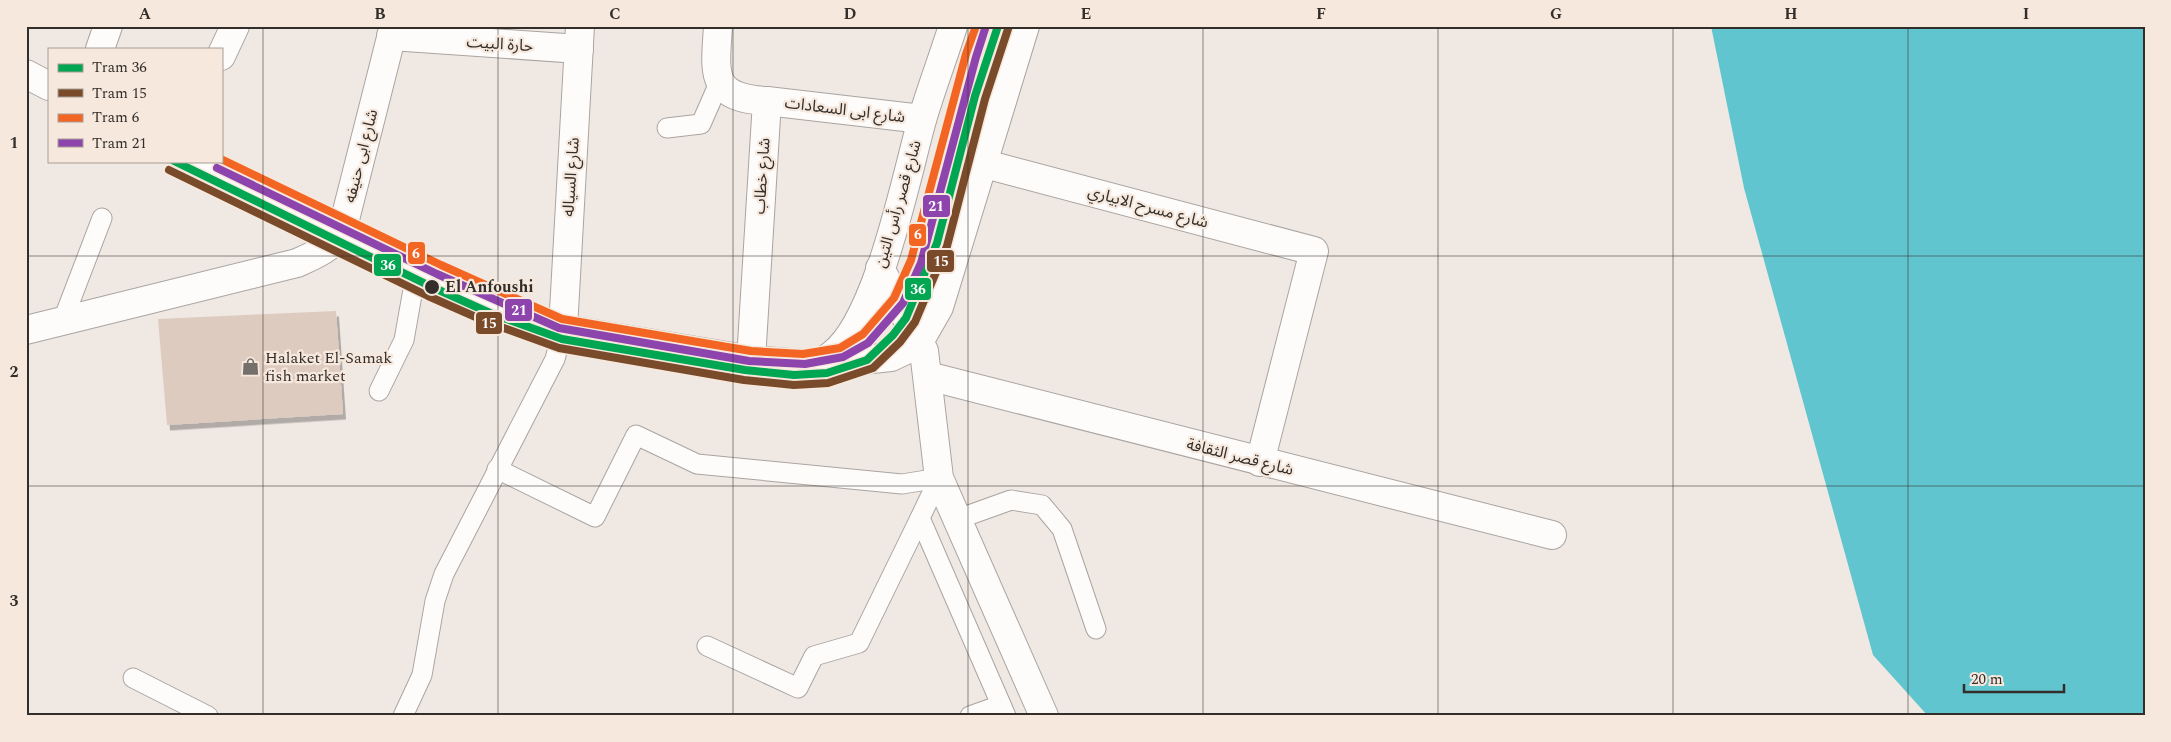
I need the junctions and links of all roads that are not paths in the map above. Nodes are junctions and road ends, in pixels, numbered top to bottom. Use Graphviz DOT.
graph roads {
  1 [pos="108,26"];
  2 [pos="235,26"];
  3 [pos="718,26"];
  4 [pos="953,26"];
  5 [pos="1025,26"];
  6 [pos="393,31"];
  7 [pos="579,38"];
  8 [pos="100,48"];
  9 [pos="222,54"];
  10 [pos="26,74"];
  11 [pos="719,82"];
  12 [pos="48,85"];
  13 [pos="767,101"];
  14 [pos="922,119"];
  15 [pos="667,128"];
  16 [pos="200,162"];
  17 [pos="981,164"];
  18 [pos="102,218"];
  19 [pos="342,231"];
  20 [pos="417,267"];
  21 [pos="880,268"];
  22 [pos="63,320"];
  23 [pos="563,328"];
  24 [pos="26,330"];
  25 [pos="919,342"];
  26 [pos="751,360"];
  27 [pos="815,364"];
  28 [pos="928,376"];
  29 [pos="378,392"];
  30 [pos="1260,462"];
  31 [pos="497,469"];
  32 [pos="939,478"];
  33 [pos="920,518"];
  34 [pos="958,520"];
  35 [pos="1552,535"];
  36 [pos="1096,629"];
  37 [pos="707,646"];
  38 [pos="133,678"];
  39 [pos="1003,710"];
  40 [pos="208,716"];
  41 [pos="403,716"];
  42 [pos="970,716"];
  43 [pos="1044,716"];
  1 -- 8 [label="street"];
  2 -- 9 [label="street"];
  3 -- 11 [label="street"];
  4 -- 14 [label="street, شارع قصر رأس التين"];
  5 -- 17 [label="street"];
  6 -- 7 [label="street, حارة البيت"];
  6 -- 19 [label="street, شارع ابى حنيفه"];
  7 -- 23 [label="street, شارع السياله"];
  10 -- 12 [label="street"];
  11 -- 13 [label="street"];
  11 -- 15 [label="lane"];
  13 -- 14 [label="street, شارع ابى السعادات"];
  13 -- 26 [label="street, شارع خطاب"];
  14 -- 21 [label="street, شارع قصر رأس التين"];
  16 -- 19 [label="street"];
  17 -- 25 [label="street"];
  17 -- 30 [label="street, شارع مسرح الابياري"];
  18 -- 22 [label="lane"];
  19 -- 20 [label="street"];
  19 -- 22 [label="street, شارع ابى حنيفه"];
  20 -- 23 [label="street"];
  20 -- 29 [label="lane"];
  21 -- 25 [label="street"];
  21 -- 27 [label="street, شارع قصر رأس التين"];
  22 -- 24 [label="street, شارع ابى حنيفه"];
  23 -- 26 [label="street"];
  23 -- 31 [label="lane"];
  25 -- 27 [label="street"];
  25 -- 28 [label="street"];
  26 -- 27 [label="street"];
  28 -- 30 [label="street, شارع قصر الثقافة"];
  28 -- 32 [label="street"];
  30 -- 35 [label="street, شارع قصر الثقافة"];
  31 -- 32 [label="lane"];
  31 -- 41 [label="lane"];
  32 -- 33 [label="lane"];
  32 -- 34 [label="street"];
  33 -- 37 [label="lane"];
  33 -- 39 [label="lane"];
  34 -- 36 [label="lane"];
  34 -- 43 [label="street"];
  38 -- 40 [label="lane"];
  39 -- 42 [label="lane"];
}
